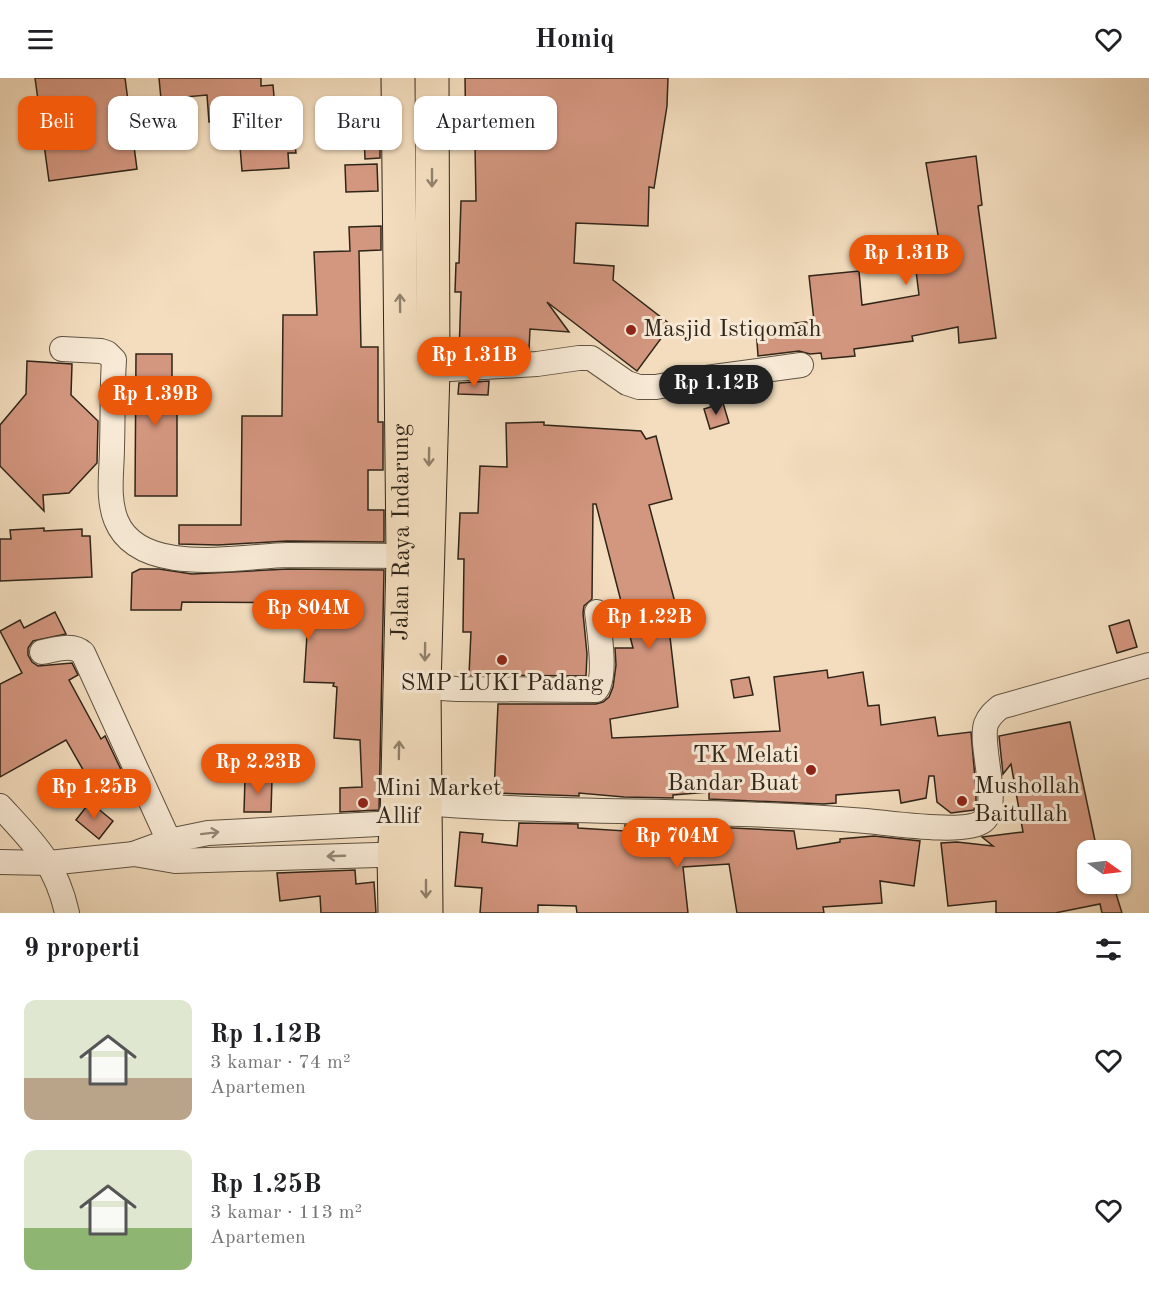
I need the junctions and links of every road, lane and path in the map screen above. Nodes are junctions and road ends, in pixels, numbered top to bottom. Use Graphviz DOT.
graph roads {
  1 [pos="398,78"];
  2 [pos="432,78"];
  3 [pos="62,350"];
  4 [pos="801,365"];
  5 [pos="433,370"];
  6 [pos="416,406"];
  7 [pos="403,556"];
  8 [pos="597,612"];
  9 [pos="42,652"];
  10 [pos="1149,665"];
  11 [pos="424,687"];
  12 [pos="0,806"];
  13 [pos="411,827"];
  14 [pos="172,851"];
  15 [pos="0,862"];
  16 [pos="49,863"];
  17 [pos="67,913"];
  18 [pos="395,913"];
  19 [pos="426,913"];
  6 -- 1 [label="highway, Jalan Raya Indarung, one-way"];
  2 -- 5 [label="highway, Jalan Raya Indarung, one-way"];
  3 -- 7 [label="street"];
  4 -- 5 [label="street"];
  5 -- 6 [label="highway, Jalan Raya Indarung"];
  6 -- 7 [label="highway, Jalan Raya Indarung"];
  6 -- 11 [label="highway, Jalan Raya Indarung, one-way"];
  13 -- 7 [label="highway, Jalan Raya Indarung, one-way"];
  8 -- 11 [label="street"];
  9 -- 14 [label="street"];
  10 -- 13 [label="street"];
  11 -- 13 [label="highway, Jalan Raya Indarung"];
  12 -- 16 [label="street"];
  13 -- 14 [label="street"];
  13 -- 18 [label="highway, Jalan Raya Indarung"];
  13 -- 19 [label="highway, Jalan Raya Indarung, one-way"];
  14 -- 16 [label="street"];
  15 -- 16 [label="street"];
  16 -- 17 [label="street"];
}
